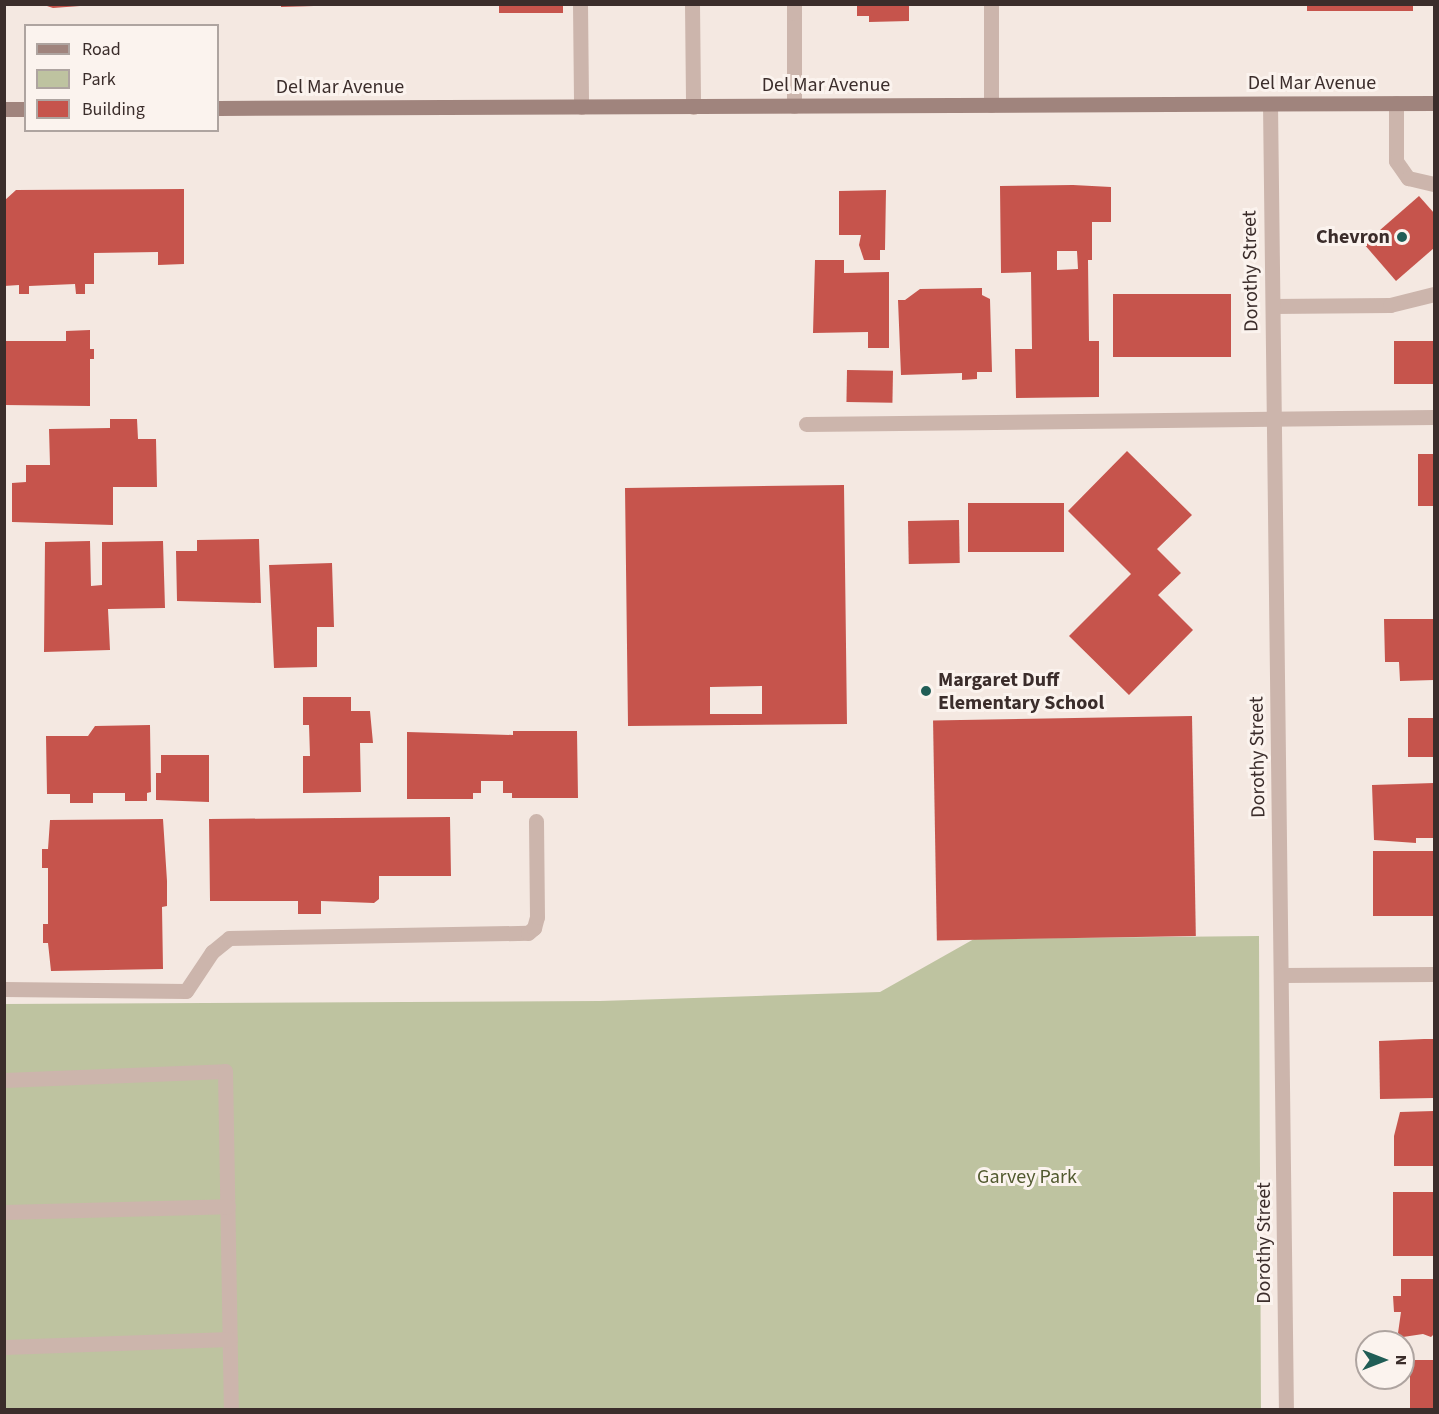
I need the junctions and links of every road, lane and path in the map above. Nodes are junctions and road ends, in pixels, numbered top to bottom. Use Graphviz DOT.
graph roads {
  1 [pos="579,4"];
  2 [pos="692,4"];
  3 [pos="991,4"];
  4 [pos="794,9"];
  5 [pos="1270,104"];
  6 [pos="1396,104"];
  7 [pos="1434,104"];
  8 [pos="991,105"];
  9 [pos="581,106"];
  10 [pos="693,106"];
  11 [pos="794,106"];
  12 [pos="219,108"];
  13 [pos="4,109"];
  14 [pos="24,109"];
  15 [pos="1434,184"];
  16 [pos="1434,294"];
  17 [pos="1273,306"];
  18 [pos="1274,417"];
  19 [pos="1434,417"];
  20 [pos="806,424"];
  21 [pos="536,821"];
  22 [pos="1434,974"];
  23 [pos="1283,975"];
  24 [pos="4,989"];
  25 [pos="4,1080"];
  26 [pos="228,1206"];
  27 [pos="4,1212"];
  28 [pos="230,1339"];
  29 [pos="4,1347"];
  30 [pos="231,1410"];
  31 [pos="1286,1410"];
  1 -- 9 [label="street"];
  2 -- 10 [label="street"];
  3 -- 8 [label="street"];
  4 -- 11 [label="street"];
  5 -- 6 [label="main road, Del Mar Avenue"];
  5 -- 8 [label="main road, Del Mar Avenue"];
  5 -- 17 [label="street, Dorothy Street"];
  6 -- 7 [label="main road, Del Mar Avenue"];
  6 -- 15 [label="street"];
  8 -- 11 [label="main road, Del Mar Avenue"];
  9 -- 10 [label="main road, Del Mar Avenue"];
  9 -- 12 [label="main road, Del Mar Avenue"];
  10 -- 11 [label="main road, Del Mar Avenue"];
  13 -- 14 [label="main road"];
  16 -- 17 [label="street"];
  17 -- 18 [label="street, Dorothy Street"];
  18 -- 19 [label="street"];
  18 -- 20 [label="street"];
  18 -- 23 [label="street, Dorothy Street"];
  21 -- 24 [label="street"];
  22 -- 23 [label="street"];
  23 -- 31 [label="street, Dorothy Street"];
  25 -- 26 [label="street"];
  26 -- 27 [label="street"];
  26 -- 28 [label="street"];
  28 -- 29 [label="street"];
  28 -- 30 [label="street"];
}
